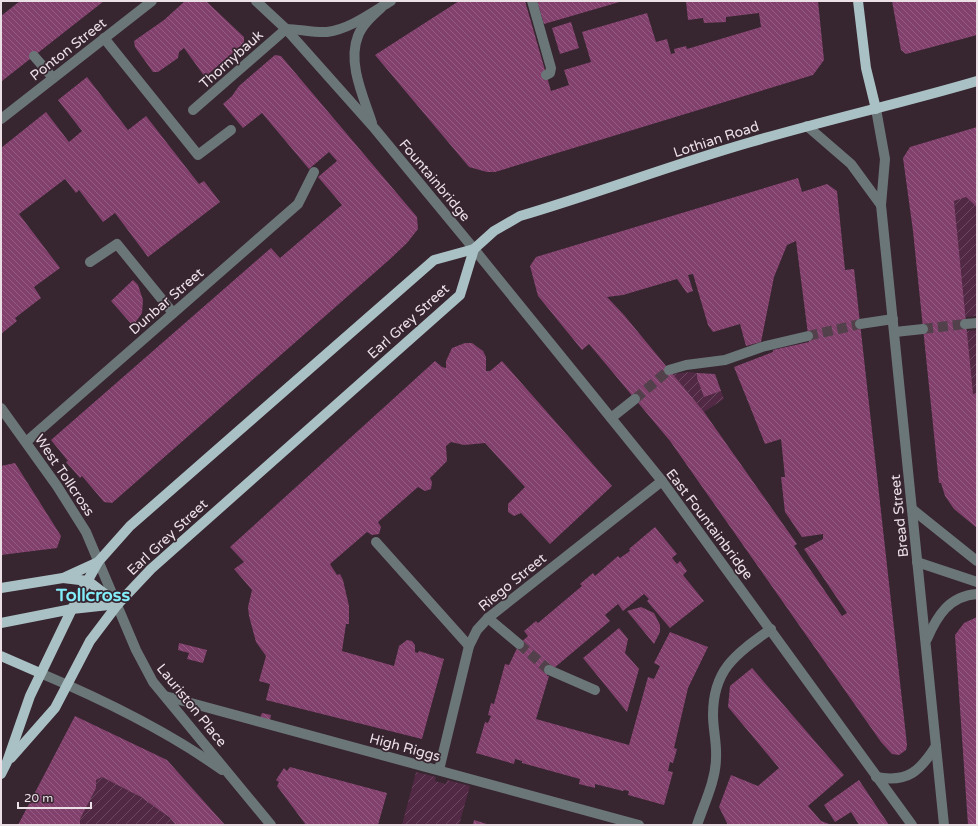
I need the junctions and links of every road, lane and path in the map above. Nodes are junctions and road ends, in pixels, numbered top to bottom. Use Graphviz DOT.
graph roads {
  1 [pos="152,1"];
  2 [pos="256,1"];
  3 [pos="391,1"];
  4 [pos="532,1"];
  5 [pos="858,1"];
  6 [pos="381,8"];
  7 [pos="286,29"];
  8 [pos="104,38"];
  9 [pos="34,56"];
  10 [pos="546,75"];
  11 [pos="54,78"];
  12 [pos="977,81"];
  13 [pos="876,109"];
  14 [pos="193,110"];
  15 [pos="1,119"];
  16 [pos="807,126"];
  17 [pos="374,129"];
  18 [pos="231,130"];
  19 [pos="314,172"];
  20 [pos="881,205"];
  21 [pos="474,249"];
  22 [pos="90,262"];
  23 [pos="173,313"];
  24 [pos="893,319"];
  25 [pos="977,323"];
  26 [pos="860,324"];
  27 [pos="965,324"];
  28 [pos="923,329"];
  29 [pos="895,332"];
  30 [pos="808,336"];
  31 [pos="669,370"];
  32 [pos="634,399"];
  33 [pos="1,408"];
  34 [pos="611,418"];
  35 [pos="26,442"];
  36 [pos="662,481"];
  37 [pos="912,509"];
  38 [pos="376,542"];
  39 [pos="977,561"];
  40 [pos="98,562"];
  41 [pos="917,562"];
  42 [pos="63,578"];
  43 [pos="88,581"];
  44 [pos="977,582"];
  45 [pos="1,588"];
  46 [pos="977,594"];
  47 [pos="118,604"];
  48 [pos="72,609"];
  49 [pos="488,618"];
  50 [pos="1,623"];
  51 [pos="771,629"];
  52 [pos="926,640"];
  53 [pos="519,644"];
  54 [pos="469,646"];
  55 [pos="1,656"];
  56 [pos="549,670"];
  57 [pos="40,673"];
  58 [pos="66,684"];
  59 [pos="595,690"];
  60 [pos="164,696"];
  61 [pos="936,746"];
  62 [pos="8,762"];
  63 [pos="439,770"];
  64 [pos="1,774"];
  65 [pos="230,776"];
  66 [pos="876,777"];
  67 [pos="271,825"];
  68 [pos="639,825"];
  69 [pos="697,825"];
  70 [pos="912,825"];
  71 [pos="944,825"];
  1 -- 8 [label="street, Ponton Street"];
  2 -- 7 [label="street, Fountainbridge"];
  3 -- 6 [label="street"];
  4 -- 10 [label="street"];
  5 -- 13 [label="main road"];
  6 -- 7 [label="street"];
  6 -- 17 [label="street, Fountainbridge"];
  7 -- 14 [label="street, Thornybauk"];
  7 -- 17 [label="street, Fountainbridge"];
  8 -- 11 [label="street, Ponton Street"];
  8 -- 18 [label="street"];
  9 -- 11 [label="street"];
  11 -- 15 [label="street, Ponton Street"];
  12 -- 13 [label="main road, Lothian Road"];
  13 -- 16 [label="main road, Lothian Road"];
  13 -- 20 [label="street, Bread Street"];
  16 -- 20 [label="street"];
  16 -- 21 [label="main road, Lothian Road"];
  17 -- 21 [label="street, Fountainbridge"];
  19 -- 23 [label="street, Dunbar Street"];
  20 -- 24 [label="street, Bread Street"];
  21 -- 34 [label="street, East Fountainbridge"];
  21 -- 40 [label="main road, Earl Grey Street"];
  21 -- 47 [label="main road, Earl Grey Street"];
  22 -- 23 [label="street"];
  23 -- 35 [label="street, Dunbar Street"];
  24 -- 26 [label="street"];
  24 -- 29 [label="street, Bread Street"];
  25 -- 27 [label="street"];
  28 -- 29 [label="street"];
  29 -- 37 [label="street, Bread Street"];
  30 -- 31 [label="street"];
  32 -- 34 [label="street"];
  33 -- 35 [label="street, West Tollcross"];
  34 -- 36 [label="street, East Fountainbridge"];
  35 -- 40 [label="street, West Tollcross"];
  36 -- 49 [label="street, Riego Street"];
  36 -- 51 [label="street, East Fountainbridge"];
  37 -- 39 [label="street"];
  37 -- 41 [label="street, Bread Street"];
  38 -- 54 [label="street"];
  40 -- 42 [label="main road"];
  40 -- 43 [label="main road"];
  40 -- 47 [label="street, Lauriston Place"];
  41 -- 44 [label="street"];
  41 -- 52 [label="street, Bread Street"];
  42 -- 43 [label="main road"];
  42 -- 45 [label="main road"];
  43 -- 47 [label="main road"];
  43 -- 48 [label="main road"];
  46 -- 52 [label="street"];
  47 -- 48 [label="main road"];
  47 -- 58 [label="main road, Earl Grey Street"];
  47 -- 60 [label="street, Lauriston Place"];
  48 -- 50 [label="main road"];
  48 -- 57 [label="main road"];
  49 -- 53 [label="street"];
  49 -- 54 [label="street, Riego Street"];
  51 -- 66 [label="street, East Fountainbridge"];
  51 -- 69 [label="street"];
  52 -- 61 [label="street, Bread Street"];
  54 -- 63 [label="street, Riego Street"];
  55 -- 57 [label="main road"];
  56 -- 59 [label="street"];
  57 -- 58 [label="street, Lauriston Place"];
  57 -- 62 [label="main road"];
  58 -- 62 [label="main road, Earl Grey Street"];
  58 -- 65 [label="street, Lauriston Place"];
  60 -- 63 [label="street, High Riggs"];
  60 -- 65 [label="street, Lauriston Place"];
  61 -- 66 [label="street"];
  61 -- 71 [label="street, Bread Street"];
  62 -- 64 [label="main road"];
  63 -- 68 [label="street, High Riggs"];
  65 -- 67 [label="street, Lauriston Place"];
  66 -- 70 [label="street, East Fountainbridge"];
}
